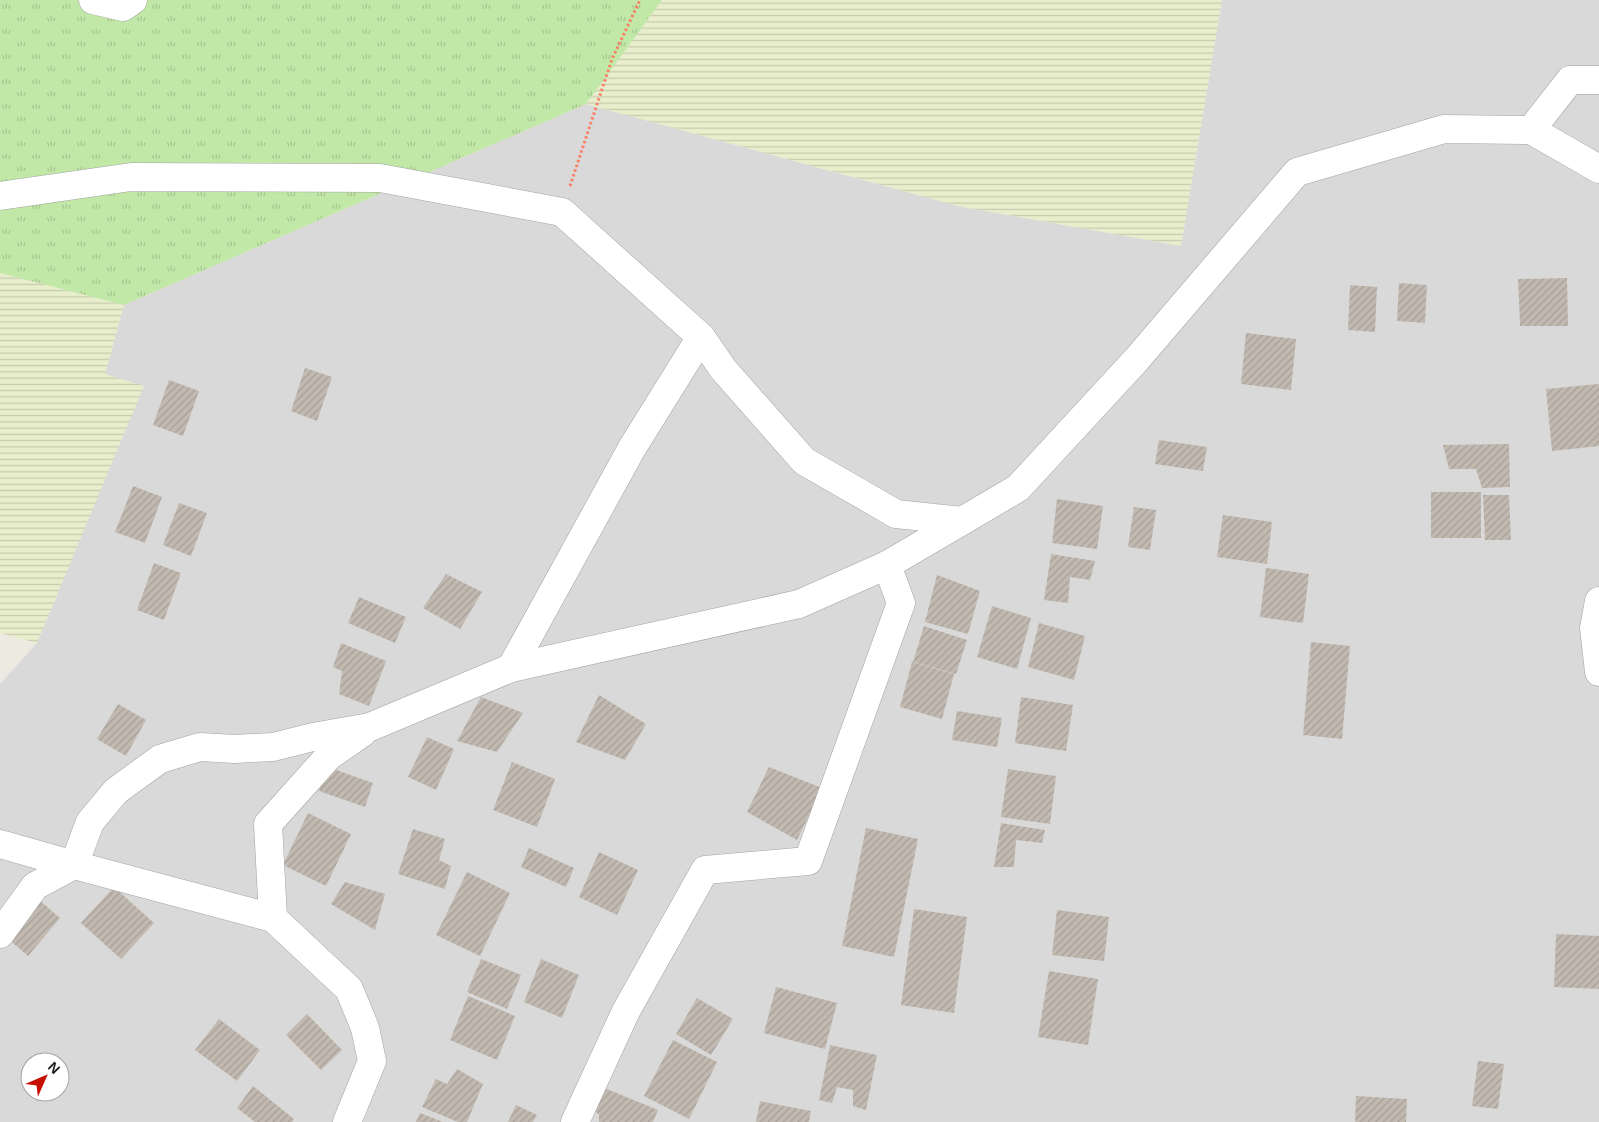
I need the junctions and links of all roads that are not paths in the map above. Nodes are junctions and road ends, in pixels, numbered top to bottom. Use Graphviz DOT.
graph roads {
  1 [pos="93,0"];
  2 [pos="133,0"];
  3 [pos="1599,80"];
  4 [pos="1531,130"];
  5 [pos="1599,169"];
  6 [pos="0,196"];
  7 [pos="701,337"];
  8 [pos="962,521"];
  9 [pos="887,565"];
  10 [pos="1599,601"];
  11 [pos="511,668"];
  12 [pos="1599,672"];
  13 [pos="370,728"];
  14 [pos="0,844"];
  15 [pos="74,865"];
  16 [pos="273,918"];
  17 [pos="0,934"];
  18 [pos="358,1095"];
  19 [pos="347,1122"];
  20 [pos="369,1122"];
  21 [pos="575,1122"];
  1 -- 2 [label="street"];
  3 -- 4 [label="street"];
  4 -- 5 [label="street"];
  4 -- 8 [label="street"];
  6 -- 7 [label="street"];
  7 -- 8 [label="street"];
  7 -- 11 [label="street"];
  8 -- 9 [label="street"];
  9 -- 11 [label="street"];
  9 -- 21 [label="street"];
  10 -- 12 [label="street"];
  11 -- 13 [label="street"];
  13 -- 15 [label="street"];
  13 -- 16 [label="street"];
  14 -- 15 [label="street"];
  15 -- 16 [label="street"];
  15 -- 17 [label="street"];
  16 -- 18 [label="street"];
  18 -- 19 [label="street"];
  18 -- 20 [label="street"];
}
